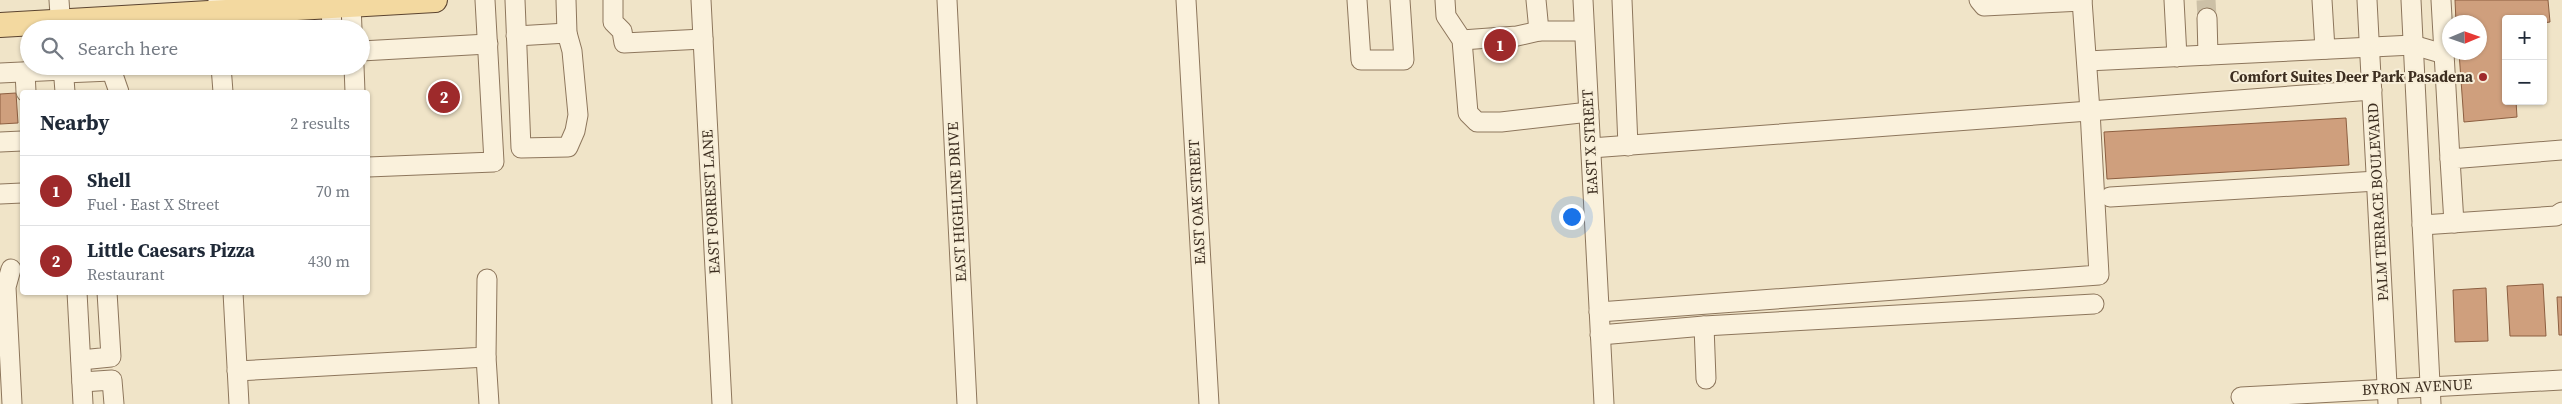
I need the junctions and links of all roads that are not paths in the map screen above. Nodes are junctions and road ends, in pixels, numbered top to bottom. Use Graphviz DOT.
graph roads {
  1 [pos="436,0"];
  2 [pos="485,0"];
  3 [pos="515,0"];
  4 [pos="566,0"];
  5 [pos="613,0"];
  6 [pos="701,0"];
  7 [pos="946,0"];
  8 [pos="1186,0"];
  9 [pos="1356,0"];
  10 [pos="1400,0"];
  11 [pos="1445,0"];
  12 [pos="1536,0"];
  13 [pos="1583,0"];
  14 [pos="1622,0"];
  15 [pos="2174,0"];
  16 [pos="2322,0"];
  17 [pos="2367,0"];
  18 [pos="2411,0"];
  19 [pos="2441,0"];
  20 [pos="405,1"];
  21 [pos="2082,1"];
  22 [pos="1982,3"];
  23 [pos="338,13"];
  24 [pos="60,14"];
  25 [pos="219,14"];
  26 [pos="2207,18"];
  27 [pos="2442,18"];
  28 [pos="27,20"];
  29 [pos="20,21"];
  30 [pos="0,25"];
  31 [pos="1539,31"];
  32 [pos="1584,31"];
  33 [pos="567,33"];
  34 [pos="516,36"];
  35 [pos="703,39"];
  36 [pos="1462,40"];
  37 [pos="488,44"];
  38 [pos="2413,45"];
  39 [pos="2369,46"];
  40 [pos="2325,49"];
  41 [pos="370,51"];
  42 [pos="2442,53"];
  43 [pos="2208,55"];
  44 [pos="2176,57"];
  45 [pos="2444,60"];
  46 [pos="2087,61"];
  47 [pos="20,72"];
  48 [pos="0,73"];
  49 [pos="25,75"];
  50 [pos="63,75"];
  51 [pos="113,75"];
  52 [pos="222,75"];
  53 [pos="354,75"];
  54 [pos="26,90"];
  55 [pos="65,90"];
  56 [pos="118,90"];
  57 [pos="223,90"];
  58 [pos="355,90"];
  59 [pos="2372,90"];
  60 [pos="2090,111"];
  61 [pos="1589,112"];
  62 [pos="20,141"];
  63 [pos="0,142"];
  64 [pos="1628,146"];
  65 [pos="1591,148"];
  66 [pos="2562,150"];
  67 [pos="2450,159"];
  68 [pos="370,167"];
  69 [pos="2377,181"];
  70 [pos="20,193"];
  71 [pos="0,194"];
  72 [pos="2110,198"];
  73 [pos="2562,212"];
  74 [pos="2454,223"];
  75 [pos="2422,225"];
  76 [pos="11,266"];
  77 [pos="487,279"];
  78 [pos="78,295"];
  79 [pos="107,295"];
  80 [pos="233,295"];
  81 [pos="2094,304"];
  82 [pos="1599,312"];
  83 [pos="1704,326"];
  84 [pos="1600,335"];
  85 [pos="486,357"];
  86 [pos="81,360"];
  87 [pos="238,370"];
  88 [pos="1706,380"];
  89 [pos="2562,380"];
  90 [pos="82,382"];
  91 [pos="2431,395"];
  92 [pos="2387,396"];
  93 [pos="2241,397"];
  94 [pos="12,404"];
  95 [pos="83,404"];
  96 [pos="114,404"];
  97 [pos="239,404"];
  98 [pos="489,404"];
  99 [pos="722,404"];
  100 [pos="967,404"];
  101 [pos="1209,404"];
  102 [pos="1604,404"];
  1 -- 20 [label="main road"];
  2 -- 37 [label="street"];
  3 -- 34 [label="street"];
  4 -- 33 [label="street"];
  5 -- 35 [label="street"];
  6 -- 35 [label="street, EAST FORREST LANE"];
  7 -- 100 [label="street, EAST HIGHLINE DRIVE"];
  8 -- 101 [label="street, EAST OAK STREET"];
  9 -- 10 [label="street"];
  11 -- 36 [label="street"];
  12 -- 31 [label="street"];
  13 -- 32 [label="street, EAST X STREET"];
  14 -- 64 [label="street"];
  15 -- 44 [label="street"];
  16 -- 40 [label="street"];
  17 -- 39 [label="street, PALM TERRACE BOULEVARD"];
  18 -- 38 [label="street"];
  19 -- 27 [label="street"];
  20 -- 23 [label="main road"];
  21 -- 22 [label="street"];
  21 -- 46 [label="street"];
  23 -- 25 [label="main road"];
  24 -- 25 [label="main road"];
  24 -- 28 [label="main road"];
  26 -- 43 [label="street"];
  29 -- 30 [label="main road"];
  31 -- 32 [label="street"];
  31 -- 36 [label="street"];
  32 -- 61 [label="street, EAST X STREET"];
  33 -- 34 [label="street"];
  33 -- 34 [label="street"];
  35 -- 99 [label="street, EAST FORREST LANE"];
  36 -- 61 [label="street"];
  37 -- 41 [label="street"];
  37 -- 68 [label="street"];
  38 -- 39 [label="street"];
  38 -- 42 [label="street"];
  38 -- 75 [label="street"];
  39 -- 40 [label="street"];
  39 -- 59 [label="street, PALM TERRACE BOULEVARD"];
  40 -- 43 [label="street"];
  43 -- 44 [label="street"];
  44 -- 46 [label="street"];
  45 -- 67 [label="street"];
  46 -- 60 [label="street"];
  47 -- 48 [label="street"];
  49 -- 54 [label="street"];
  50 -- 55 [label="street"];
  51 -- 56 [label="street"];
  52 -- 57 [label="street"];
  53 -- 58 [label="street"];
  59 -- 60 [label="street"];
  59 -- 69 [label="street, PALM TERRACE BOULEVARD"];
  60 -- 64 [label="street"];
  60 -- 82 [label="street"];
  61 -- 65 [label="street, EAST X STREET"];
  62 -- 63 [label="street"];
  64 -- 65 [label="street"];
  65 -- 82 [label="street, EAST X STREET"];
  66 -- 67 [label="street"];
  67 -- 74 [label="street"];
  69 -- 72 [label="street"];
  69 -- 92 [label="street, PALM TERRACE BOULEVARD"];
  70 -- 71 [label="street"];
  73 -- 74 [label="street"];
  74 -- 75 [label="street"];
  75 -- 91 [label="street"];
  76 -- 94 [label="street"];
  77 -- 85 [label="street"];
  78 -- 86 [label="street"];
  79 -- 86 [label="street"];
  80 -- 87 [label="street"];
  81 -- 83 [label="street"];
  82 -- 84 [label="street, EAST X STREET"];
  83 -- 84 [label="street"];
  83 -- 88 [label="street"];
  84 -- 102 [label="street, EAST X STREET"];
  85 -- 87 [label="street"];
  85 -- 98 [label="street"];
  86 -- 90 [label="street"];
  87 -- 97 [label="street"];
  89 -- 91 [label="street, BYRON AVENUE"];
  90 -- 95 [label="street"];
  90 -- 96 [label="street"];
  91 -- 92 [label="street, BYRON AVENUE"];
  92 -- 93 [label="street, BYRON AVENUE"];
}
